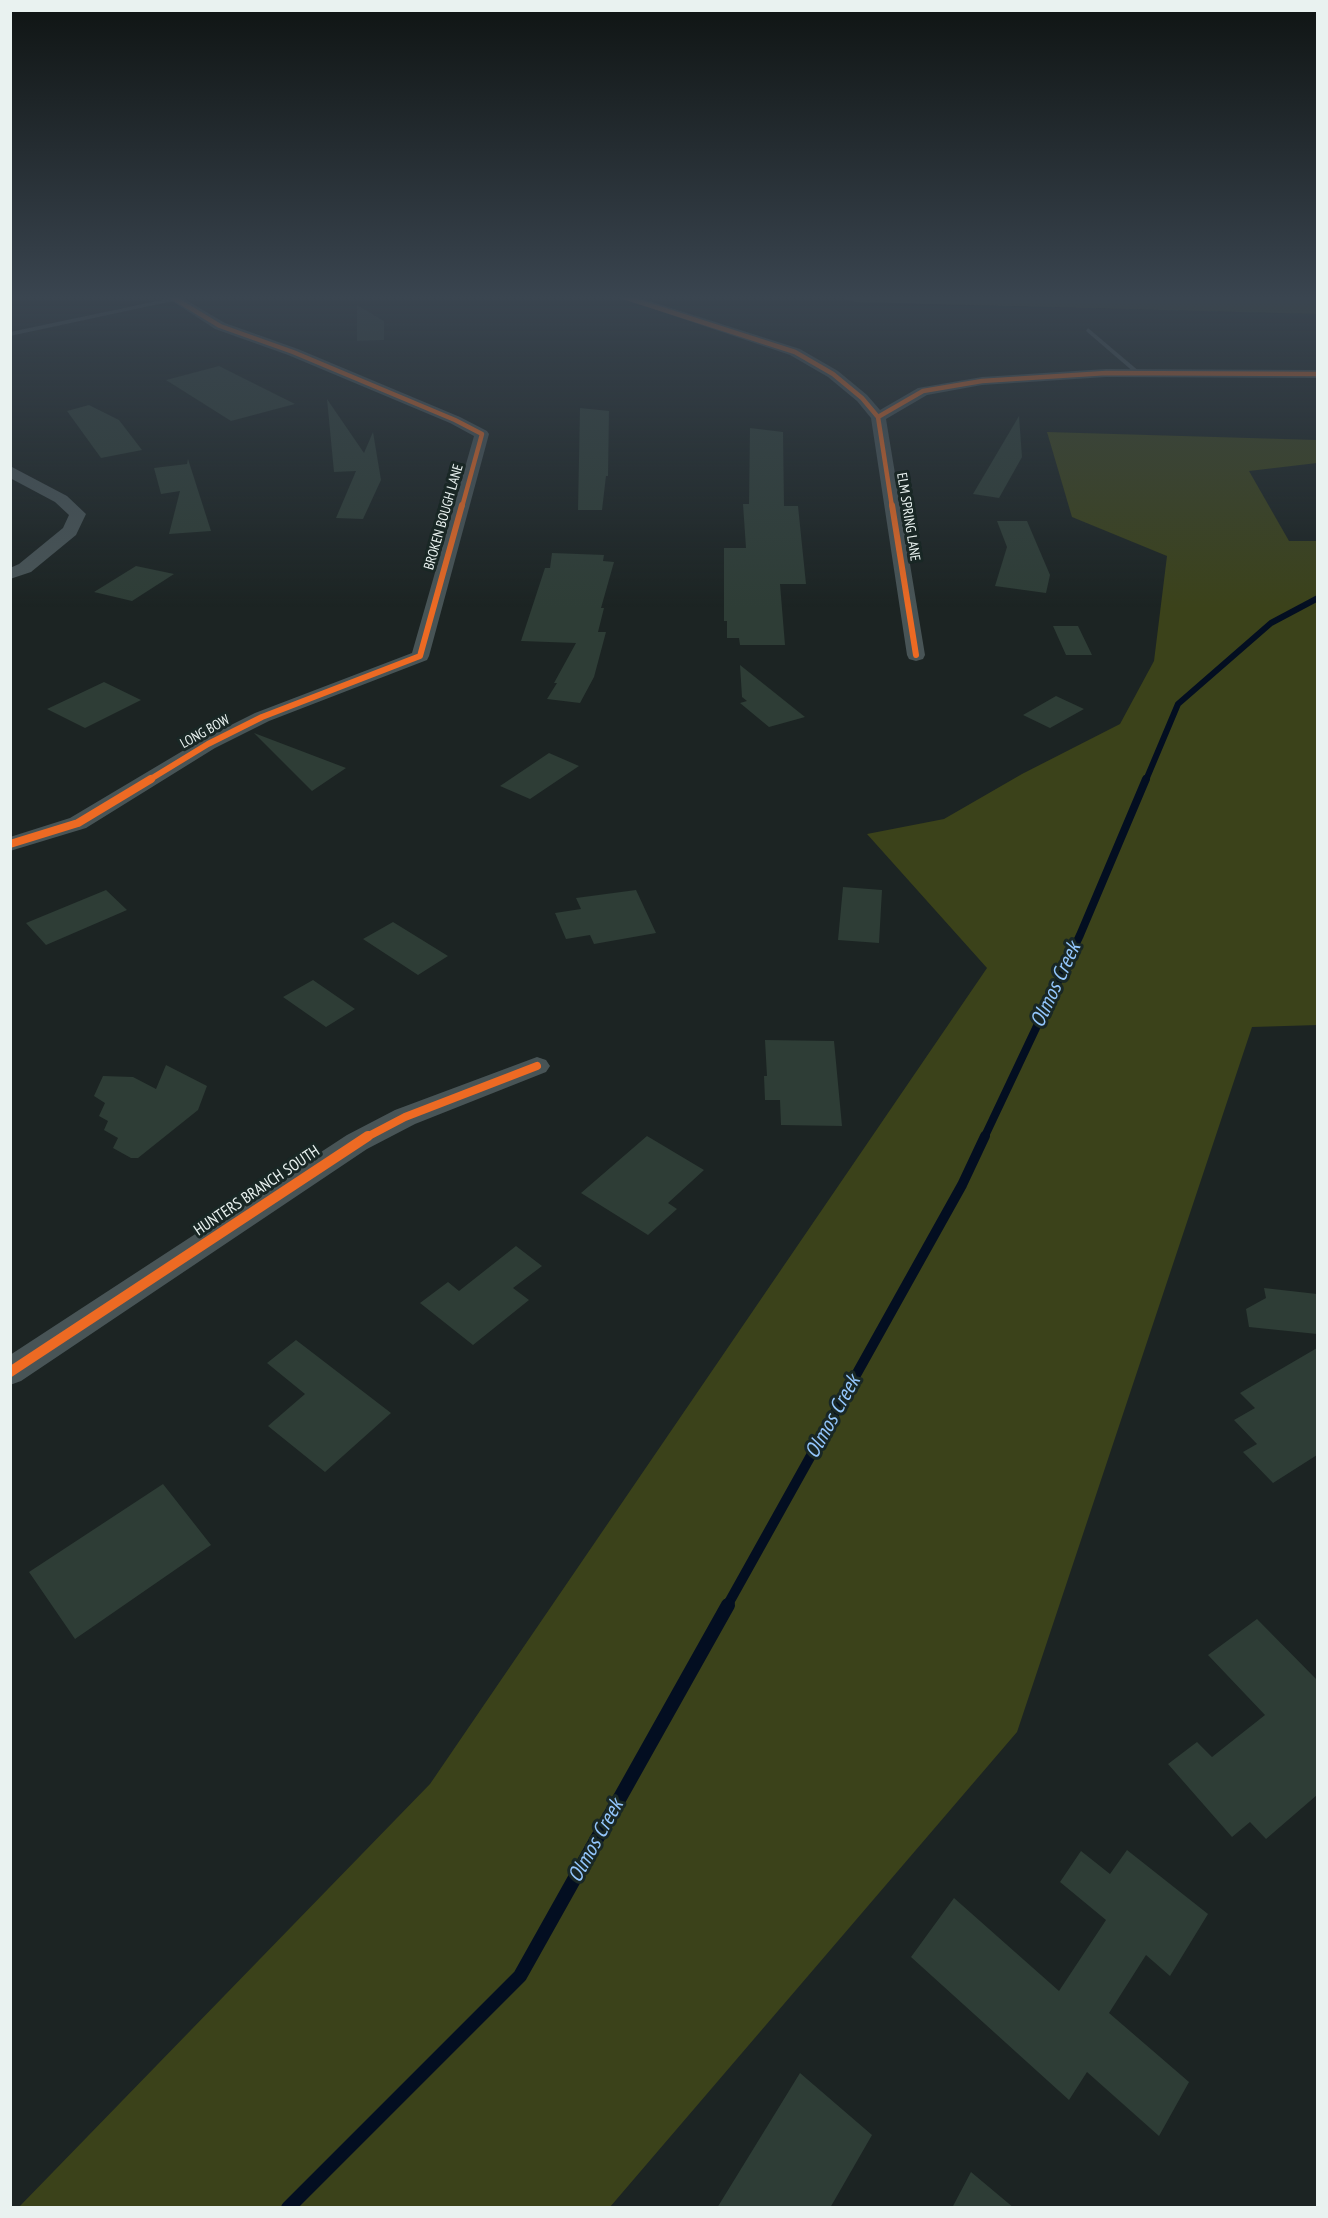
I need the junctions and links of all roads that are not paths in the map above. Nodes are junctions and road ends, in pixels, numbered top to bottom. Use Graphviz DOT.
graph roads {
  1 [pos="405,401"];
  2 [pos="864,401"];
  3 [pos="907,401"];
  4 [pos="878,417"];
  5 [pos="10,471"];
  6 [pos="10,574"];
  7 [pos="916,655"];
  8 [pos="420,656"];
  9 [pos="10,844"];
  10 [pos="537,1066"];
  11 [pos="10,1372"];
  1 -- 8 [label="street, BROKEN BOUGH LANE"];
  2 -- 4 [label="street"];
  3 -- 4 [label="street"];
  4 -- 7 [label="street, ELM SPRING LANE"];
  5 -- 6 [label="street"];
  8 -- 9 [label="street, LONG BOW"];
  10 -- 11 [label="street, HUNTERS BRANCH SOUTH"];
}
